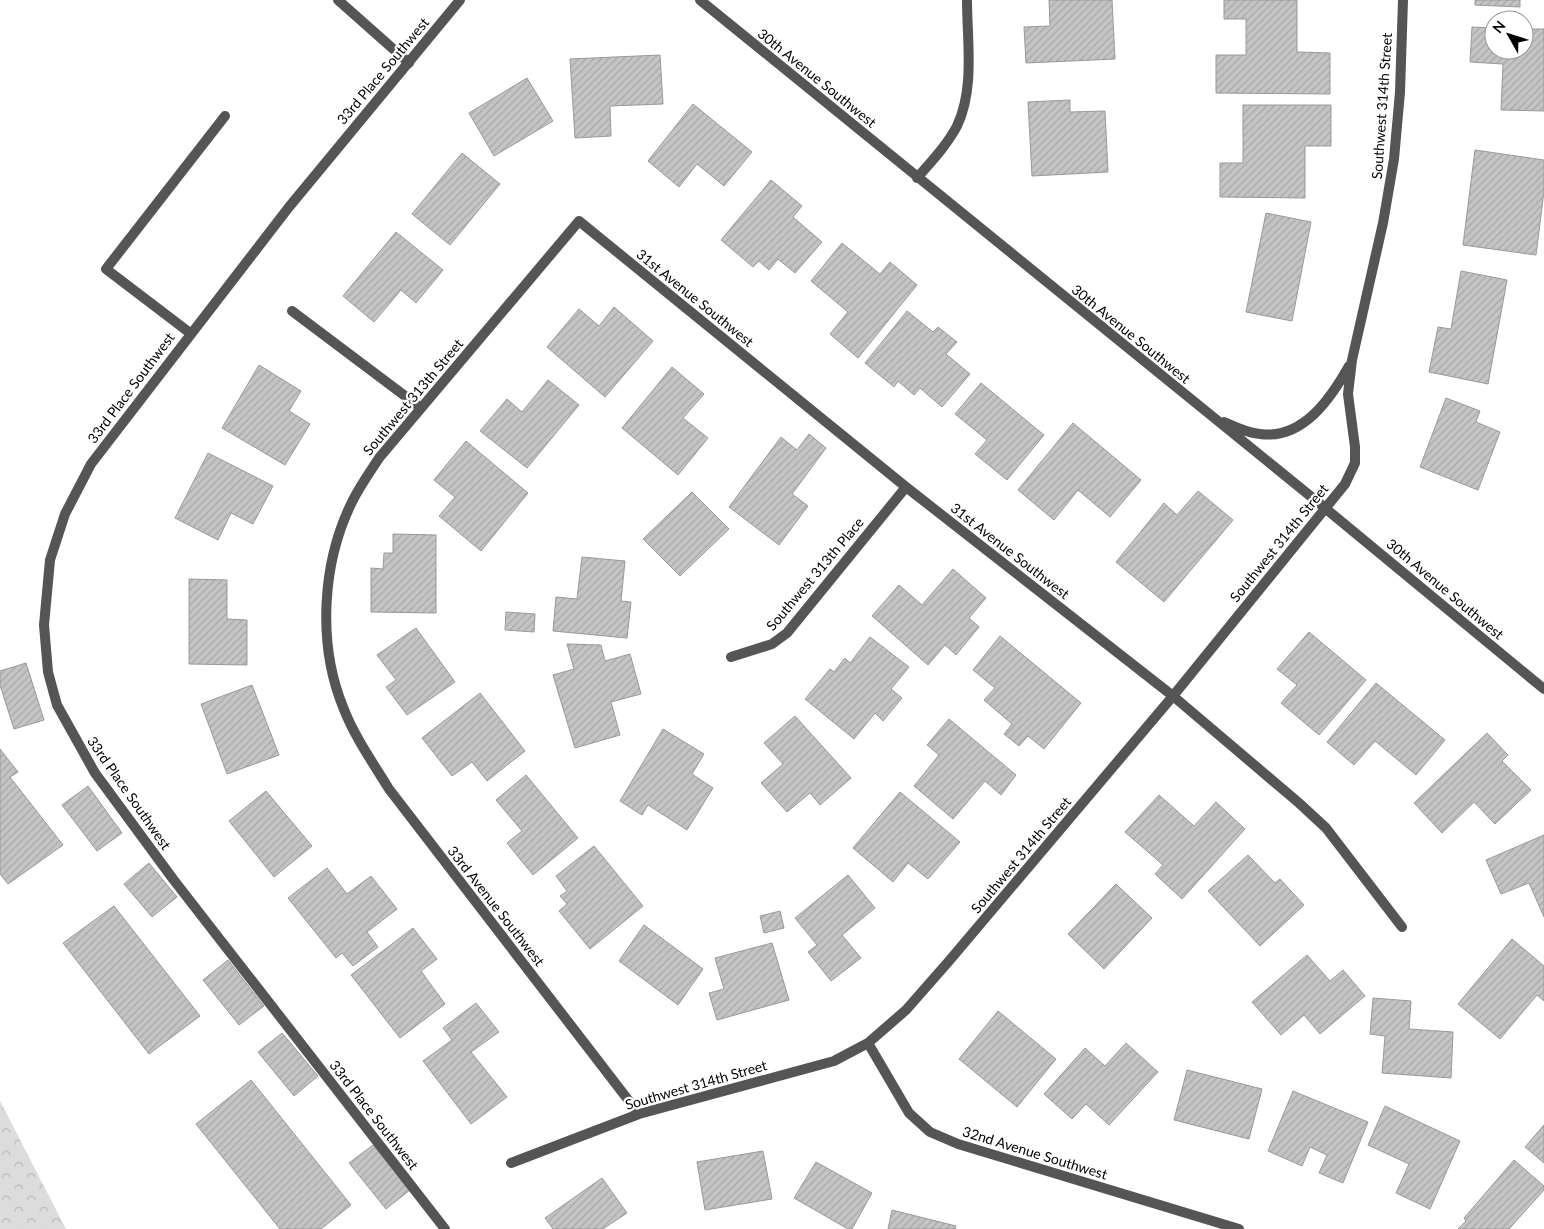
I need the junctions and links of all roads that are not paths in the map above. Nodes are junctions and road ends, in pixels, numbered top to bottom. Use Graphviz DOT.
graph roads {
  1 [pos="338,0"];
  2 [pos="460,0"];
  3 [pos="700,0"];
  4 [pos="967,0"];
  5 [pos="1402,0"];
  6 [pos="409,63"];
  7 [pos="224,116"];
  8 [pos="918,178"];
  9 [pos="579,221"];
  10 [pos="292,311"];
  11 [pos="190,333"];
  12 [pos="1352,360"];
  13 [pos="420,408"];
  14 [pos="1212,417"];
  15 [pos="906,487"];
  16 [pos="1325,508"];
  17 [pos="731,657"];
  18 [pos="1544,689"];
  19 [pos="1173,696"];
  20 [pos="343,707"];
  21 [pos="1402,926"];
  22 [pos="868,1043"];
  23 [pos="640,1114"];
  24 [pos="512,1163"];
  25 [pos="445,1229"];
  26 [pos="1239,1229"];
  1 -- 6 [label="street"];
  2 -- 6 [label="street, 33rd Place Southwest"];
  3 -- 8 [label="street, 30th Avenue Southwest"];
  4 -- 8 [label="street"];
  5 -- 12 [label="street, Southwest 314th Street"];
  6 -- 11 [label="street, 33rd Place Southwest"];
  7 -- 11 [label="street"];
  8 -- 14 [label="street, 30th Avenue Southwest"];
  9 -- 13 [label="street, Southwest 313th Street"];
  9 -- 15 [label="street, 31st Avenue Southwest"];
  10 -- 13 [label="street"];
  11 -- 25 [label="street, 33rd Place Southwest"];
  12 -- 14 [label="street, Southwest 314th Street"];
  12 -- 16 [label="street, Southwest 314th Street"];
  13 -- 20 [label="street, Southwest 313th Street"];
  14 -- 16 [label="street, 30th Avenue Southwest"];
  15 -- 17 [label="street, Southwest 313th Place"];
  15 -- 19 [label="street, 31st Avenue Southwest"];
  16 -- 18 [label="street, 30th Avenue Southwest"];
  16 -- 19 [label="street, Southwest 314th Street"];
  19 -- 21 [label="street, 31st Avenue Southwest"];
  19 -- 22 [label="street, Southwest 314th Street"];
  20 -- 23 [label="street, 33rd Avenue Southwest"];
  22 -- 23 [label="street, Southwest 314th Street"];
  22 -- 26 [label="street, 32nd Avenue Southwest"];
  23 -- 24 [label="street, Southwest 314th Street"];
}
